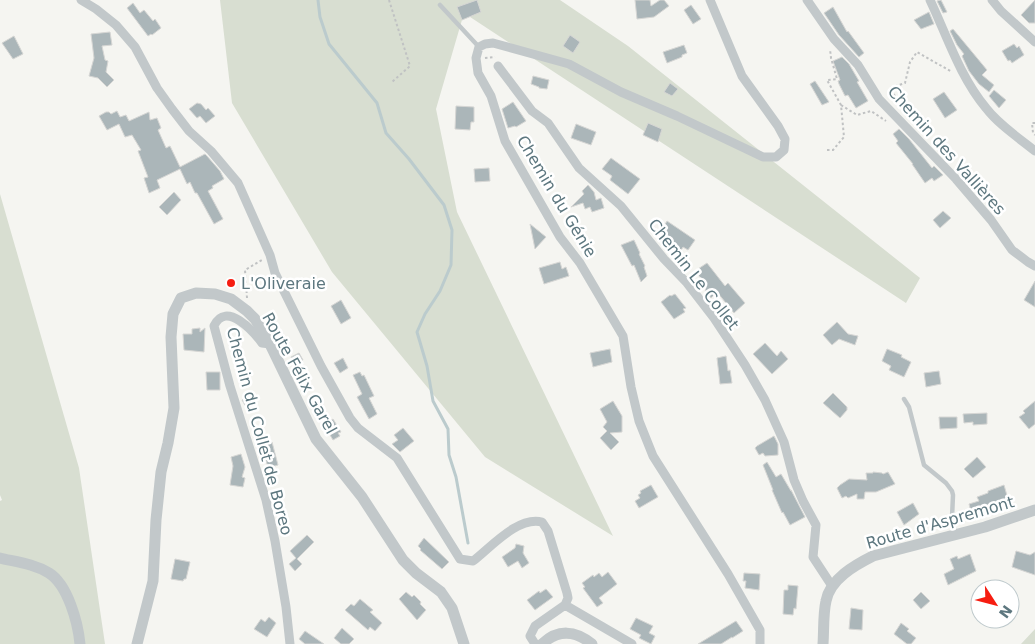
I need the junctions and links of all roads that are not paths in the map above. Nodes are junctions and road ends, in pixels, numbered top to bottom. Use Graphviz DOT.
graph roads {
  1 [pos="81,0"];
  2 [pos="710,0"];
  3 [pos="807,0"];
  4 [pos="930,0"];
  5 [pos="992,0"];
  6 [pos="440,5"];
  7 [pos="1035,42"];
  8 [pos="479,47"];
  9 [pos="498,66"];
  10 [pos="1035,151"];
  11 [pos="1035,266"];
  12 [pos="270,344"];
  13 [pos="904,399"];
  14 [pos="1035,510"];
  15 [pos="955,534"];
  16 [pos="0,558"];
  17 [pos="832,586"];
  18 [pos="565,605"];
  19 [pos="80,644"];
  20 [pos="137,644"];
  21 [pos="290,644"];
  22 [pos="464,644"];
  23 [pos="535,644"];
  24 [pos="542,644"];
  25 [pos="592,644"];
  26 [pos="632,644"];
  27 [pos="760,644"];
  28 [pos="824,644"];
  1 -- 18 [label="street"];
  2 -- 8 [label="street"];
  3 -- 11 [label="street, Chemin des Vallières"];
  4 -- 10 [label="street"];
  5 -- 7 [label="street"];
  6 -- 8 [label="lane"];
  8 -- 27 [label="street, Chemin du Génie"];
  9 -- 17 [label="street, Chemin Le Collet"];
  12 -- 20 [label="street, Route Félix Garel"];
  12 -- 21 [label="street, Chemin du Collet de Boreo"];
  12 -- 22 [label="street, Route Félix Garel"];
  13 -- 15 [label="lane"];
  14 -- 15 [label="street, Route d'Aspremont"];
  15 -- 17 [label="street, Route d'Aspremont"];
  16 -- 19 [label="street"];
  17 -- 28 [label="street"];
  18 -- 23 [label="street"];
  18 -- 26 [label="street"];
  24 -- 25 [label="street"];
}
